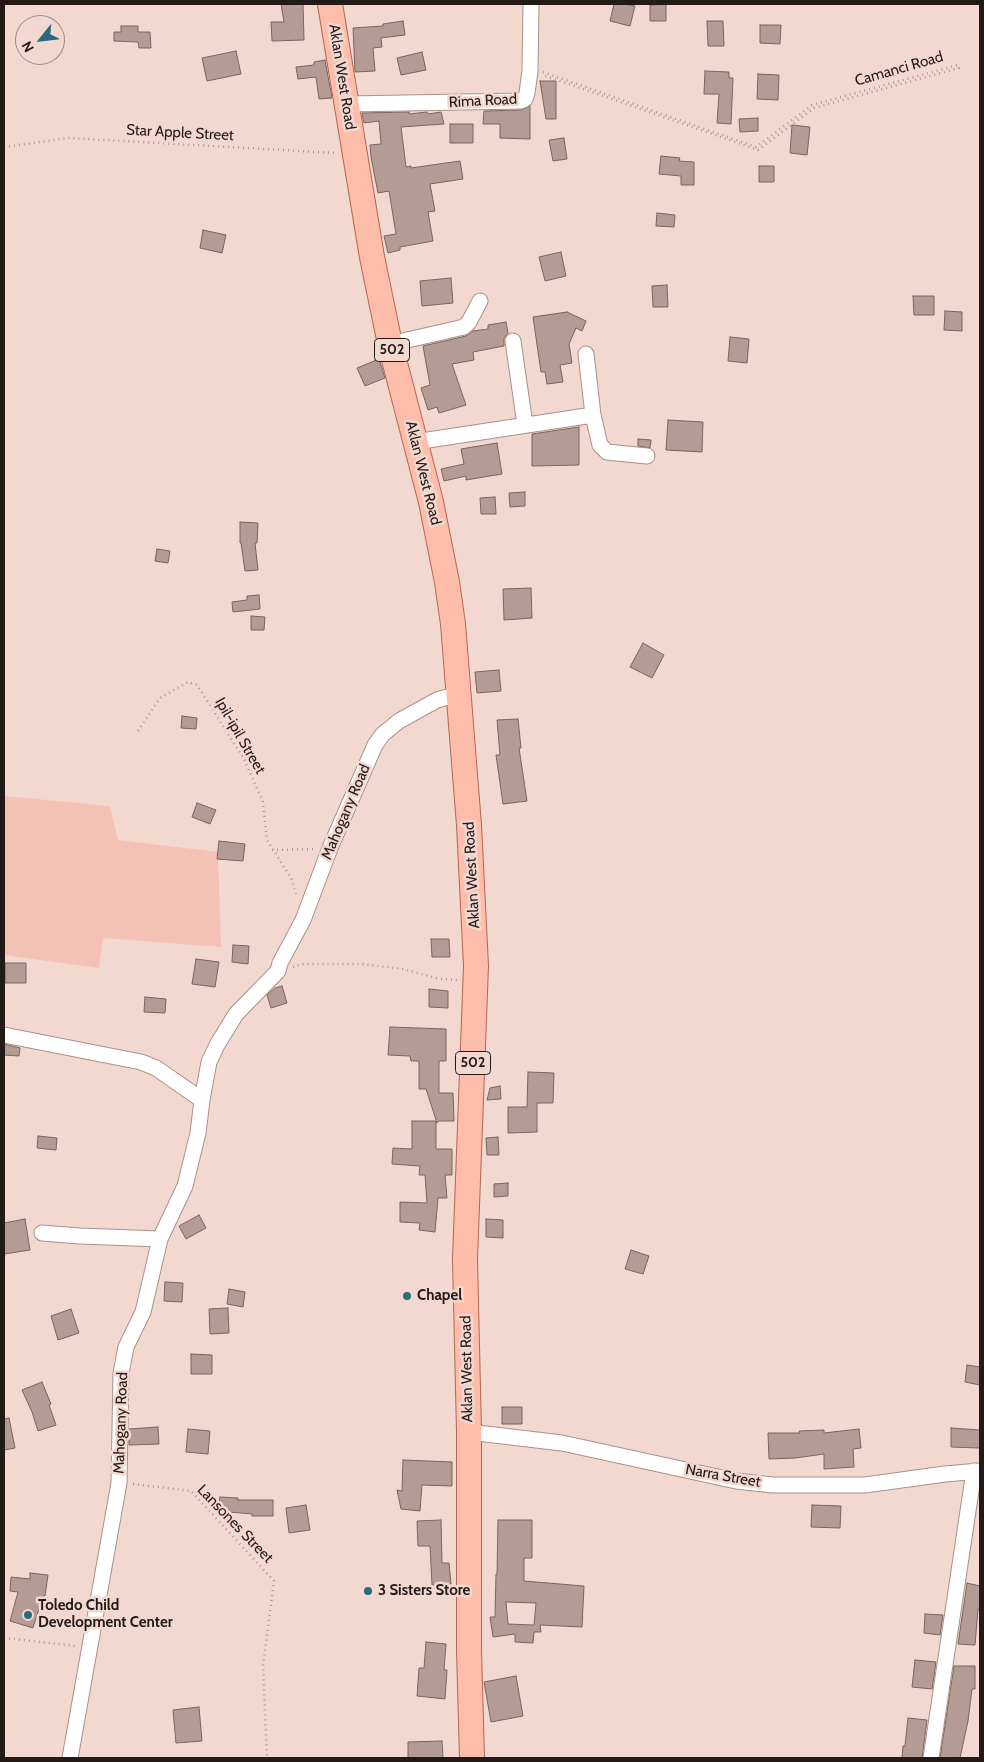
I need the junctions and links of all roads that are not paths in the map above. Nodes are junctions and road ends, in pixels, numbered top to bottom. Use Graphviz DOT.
graph roads {
  1 [pos="330,4"];
  2 [pos="531,4"];
  3 [pos="347,104"];
  4 [pos="480,301"];
  5 [pos="513,341"];
  6 [pos="390,344"];
  7 [pos="586,354"];
  8 [pos="593,415"];
  9 [pos="525,425"];
  10 [pos="415,442"];
  11 [pos="647,456"];
  12 [pos="458,694"];
  13 [pos="4,1035"];
  14 [pos="202,1100"];
  15 [pos="42,1233"];
  16 [pos="160,1239"];
  17 [pos="469,1432"];
  18 [pos="977,1471"];
  19 [pos="70,1758"];
  20 [pos="472,1758"];
  21 [pos="930,1758"];
  1 -- 3 [label="main road, Aklan West Road / 502"];
  2 -- 3 [label="street, Rima Road"];
  3 -- 6 [label="main road, Aklan West Road / 502"];
  4 -- 6 [label="street"];
  5 -- 9 [label="street"];
  6 -- 10 [label="main road, Aklan West Road / 502"];
  7 -- 8 [label="street"];
  8 -- 9 [label="street"];
  8 -- 11 [label="street"];
  9 -- 10 [label="street"];
  10 -- 12 [label="main road, Aklan West Road / 502"];
  12 -- 14 [label="street, Mahogany Road"];
  12 -- 17 [label="main road, Aklan West Road / 502"];
  13 -- 14 [label="street"];
  14 -- 16 [label="street, Mahogany Road"];
  15 -- 16 [label="street"];
  16 -- 19 [label="street, Mahogany Road"];
  17 -- 18 [label="street, Narra Street"];
  17 -- 20 [label="main road, Aklan West Road / 502"];
  18 -- 21 [label="street"];
}
